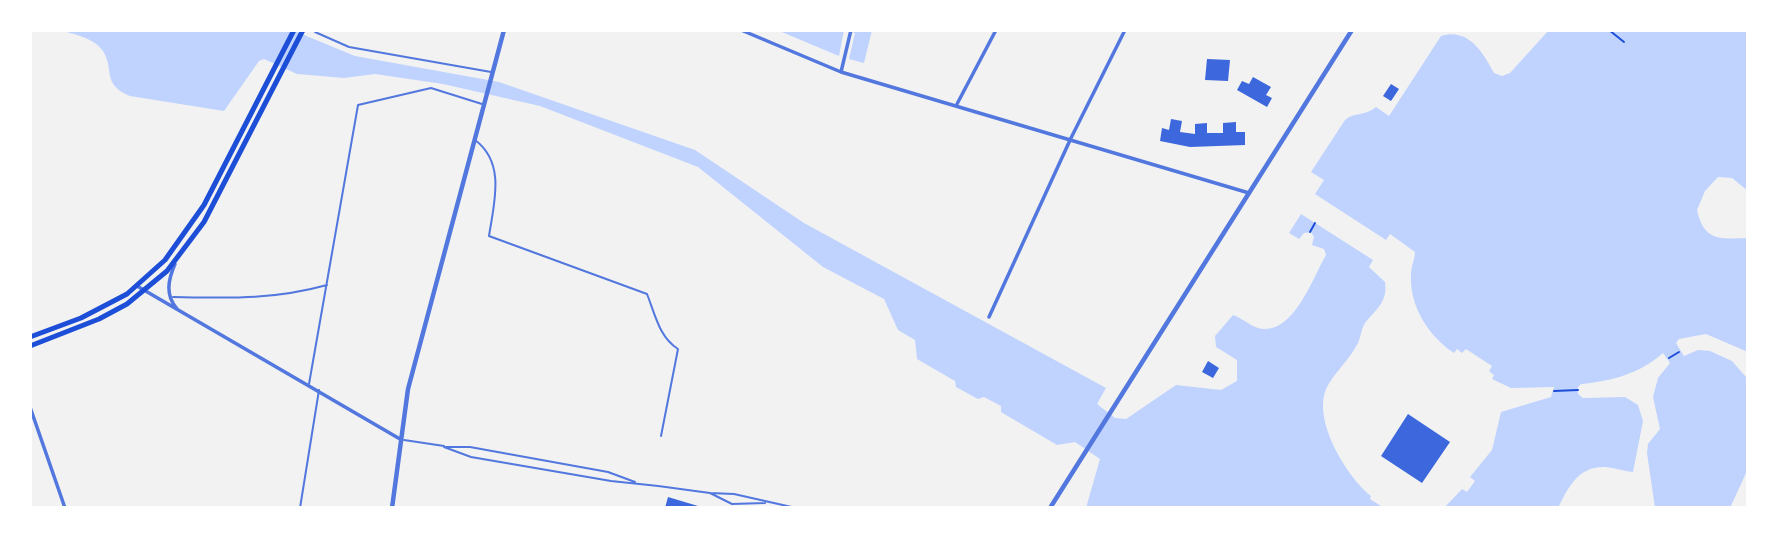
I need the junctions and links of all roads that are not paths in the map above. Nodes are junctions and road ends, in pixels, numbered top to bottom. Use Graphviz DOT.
graph roads {
  1 [pos="294,30"];
  2 [pos="303,30"];
  3 [pos="504,30"];
  4 [pos="741,30"];
  5 [pos="996,30"];
  6 [pos="1125,30"];
  7 [pos="1352,30"];
  8 [pos="851,31"];
  9 [pos="315,33"];
  10 [pos="841,72"];
  11 [pos="492,73"];
  12 [pos="483,102"];
  13 [pos="957,104"];
  14 [pos="474,138"];
  15 [pos="1071,138"];
  16 [pos="1249,193"];
  17 [pos="177,259"];
  18 [pos="328,284"];
  19 [pos="137,286"];
  20 [pos="145,292"];
  21 [pos="170,297"];
  22 [pos="181,312"];
  23 [pos="989,317"];
  24 [pos="30,337"];
  25 [pos="30,346"];
  26 [pos="309,384"];
  27 [pos="319,390"];
  28 [pos="30,407"];
  29 [pos="661,436"];
  30 [pos="400,439"];
  31 [pos="444,447"];
  32 [pos="635,482"];
  33 [pos="710,494"];
  34 [pos="765,503"];
  35 [pos="65,508"];
  36 [pos="300,508"];
  37 [pos="392,508"];
  38 [pos="799,508"];
  39 [pos="1050,508"];
  1 -- 19 [label="main road"];
  2 -- 17 [label="main road"];
  3 -- 11 [label="street"];
  4 -- 10 [label="street"];
  5 -- 13 [label="street"];
  6 -- 15 [label="street"];
  7 -- 16 [label="street"];
  8 -- 10 [label="street"];
  9 -- 11 [label="lane"];
  10 -- 13 [label="street"];
  11 -- 12 [label="street"];
  12 -- 14 [label="street"];
  12 -- 18 [label="lane"];
  13 -- 15 [label="street"];
  14 -- 29 [label="lane"];
  14 -- 30 [label="street"];
  15 -- 16 [label="street"];
  15 -- 23 [label="street"];
  16 -- 39 [label="street"];
  17 -- 20 [label="main road"];
  17 -- 21 [label="street"];
  18 -- 21 [label="lane"];
  18 -- 26 [label="lane"];
  19 -- 20 [label="street"];
  19 -- 24 [label="main road"];
  20 -- 22 [label="street"];
  20 -- 25 [label="main road"];
  21 -- 22 [label="street"];
  22 -- 26 [label="street"];
  26 -- 27 [label="street"];
  27 -- 30 [label="street"];
  27 -- 36 [label="lane"];
  28 -- 35 [label="street"];
  30 -- 31 [label="lane"];
  30 -- 37 [label="street"];
  31 -- 32 [label="lane"];
  31 -- 32 [label="lane"];
  32 -- 33 [label="lane"];
  33 -- 34 [label="lane"];
  33 -- 34 [label="lane"];
  34 -- 38 [label="lane"];
}
